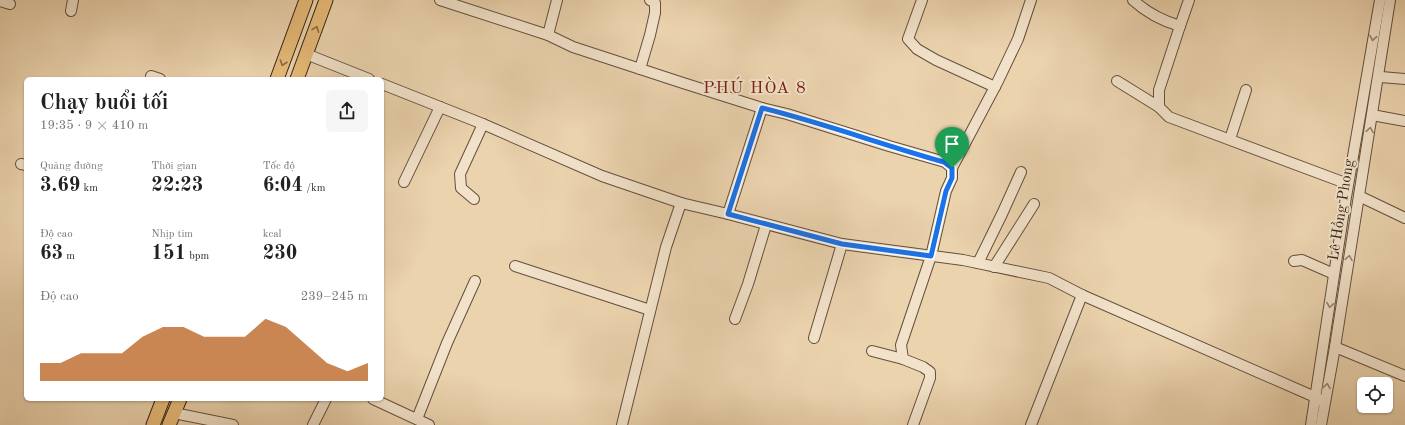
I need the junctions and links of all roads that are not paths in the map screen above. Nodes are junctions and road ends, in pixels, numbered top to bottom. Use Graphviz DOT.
graph roads {
  1 [pos="74,0"];
  2 [pos="306,0"];
  3 [pos="326,0"];
  4 [pos="440,0"];
  5 [pos="557,0"];
  6 [pos="650,0"];
  7 [pos="922,0"];
  8 [pos="1031,0"];
  9 [pos="1133,0"];
  10 [pos="1189,0"];
  11 [pos="1380,0"];
  12 [pos="1390,0"];
  13 [pos="71,10"];
  14 [pos="1180,26"];
  15 [pos="548,35"];
  16 [pos="306,54"];
  17 [pos="640,69"];
  18 [pos="279,77"];
  19 [pos="298,77"];
  20 [pos="364,77"];
  21 [pos="1378,79"];
  22 [pos="1405,79"];
  23 [pos="1117,81"];
  24 [pos="384,85"];
  25 [pos="995,87"];
  26 [pos="1246,90"];
  27 [pos="440,107"];
  28 [pos="762,108"];
  29 [pos="1159,108"];
  30 [pos="1372,114"];
  31 [pos="1405,121"];
  32 [pos="483,124"];
  33 [pos="1230,139"];
  34 [pos="952,168"];
  35 [pos="1021,172"];
  36 [pos="404,182"];
  37 [pos="1348,184"];
  38 [pos="1359,196"];
  39 [pos="474,199"];
  40 [pos="681,204"];
  41 [pos="1034,204"];
  42 [pos="728,214"];
  43 [pos="1405,218"];
  44 [pos="766,225"];
  45 [pos="842,244"];
  46 [pos="931,256"];
  47 [pos="1294,261"];
  48 [pos="978,263"];
  49 [pos="516,266"];
  50 [pos="994,267"];
  51 [pos="1334,274"];
  52 [pos="475,281"];
  53 [pos="1082,295"];
  54 [pos="650,310"];
  55 [pos="735,319"];
  56 [pos="814,338"];
  57 [pos="1335,347"];
  58 [pos="872,350"];
  59 [pos="903,359"];
  60 [pos="1405,376"];
  61 [pos="1315,396"];
  62 [pos="162,401"];
  63 [pos="179,401"];
  64 [pos="325,401"];
  65 [pos="376,401"];
  66 [pos="1324,402"];
  67 [pos="172,419"];
  68 [pos="417,419"];
  69 [pos="153,425"];
  70 [pos="233,425"];
  71 [pos="313,425"];
  72 [pos="429,425"];
  73 [pos="622,425"];
  74 [pos="913,425"];
  75 [pos="1031,425"];
  76 [pos="1311,425"];
  77 [pos="1321,425"];
  1 -- 13 [label="street"];
  2 -- 18 [label="main road, one-way"];
  16 -- 3 [label="main road, one-way"];
  4 -- 15 [label="street"];
  5 -- 15 [label="street"];
  6 -- 17 [label="street"];
  7 -- 25 [label="street"];
  8 -- 25 [label="street"];
  9 -- 14 [label="street"];
  10 -- 14 [label="street"];
  11 -- 37 [label="street, Lê Hồng Phong, one-way"];
  12 -- 21 [label="street, Lê Hồng Phong"];
  14 -- 29 [label="street"];
  15 -- 17 [label="street"];
  16 -- 19 [label="main road"];
  16 -- 20 [label="street"];
  17 -- 28 [label="street"];
  21 -- 22 [label="street"];
  21 -- 30 [label="street, Lê Hồng Phong"];
  23 -- 29 [label="street"];
  24 -- 27 [label="street"];
  25 -- 34 [label="street"];
  26 -- 33 [label="street"];
  27 -- 32 [label="street"];
  27 -- 36 [label="street"];
  28 -- 34 [label="street"];
  28 -- 42 [label="street"];
  29 -- 33 [label="street"];
  30 -- 31 [label="street"];
  38 -- 30 [label="street, Lê Hồng Phong, one-way"];
  32 -- 39 [label="street"];
  32 -- 40 [label="street"];
  33 -- 37 [label="street"];
  34 -- 46 [label="street"];
  35 -- 48 [label="street"];
  37 -- 51 [label="street, Lê Hồng Phong"];
  38 -- 43 [label="street"];
  57 -- 38 [label="street, Lê Hồng Phong, one-way"];
  40 -- 42 [label="street"];
  40 -- 54 [label="street"];
  41 -- 50 [label="street"];
  42 -- 44 [label="street"];
  44 -- 45 [label="street"];
  44 -- 55 [label="street"];
  45 -- 46 [label="street"];
  45 -- 56 [label="street"];
  46 -- 48 [label="street"];
  46 -- 59 [label="street"];
  47 -- 51 [label="street"];
  48 -- 50 [label="street"];
  49 -- 54 [label="street"];
  50 -- 53 [label="street"];
  51 -- 61 [label="street, Lê Hồng Phong, one-way"];
  52 -- 68 [label="street"];
  53 -- 61 [label="street"];
  53 -- 75 [label="street"];
  54 -- 73 [label="street"];
  57 -- 60 [label="street"];
  66 -- 57 [label="street, Lê Hồng Phong, one-way"];
  58 -- 59 [label="street"];
  59 -- 74 [label="street"];
  61 -- 66 [label="street"];
  61 -- 76 [label="street, Lê Hồng Phong"];
  62 -- 69 [label="main road"];
  63 -- 67 [label="main road"];
  64 -- 71 [label="street"];
  65 -- 68 [label="street"];
  66 -- 77 [label="street, Lê Hồng Phong"];
  67 -- 70 [label="street"];
  68 -- 72 [label="street"];
}
